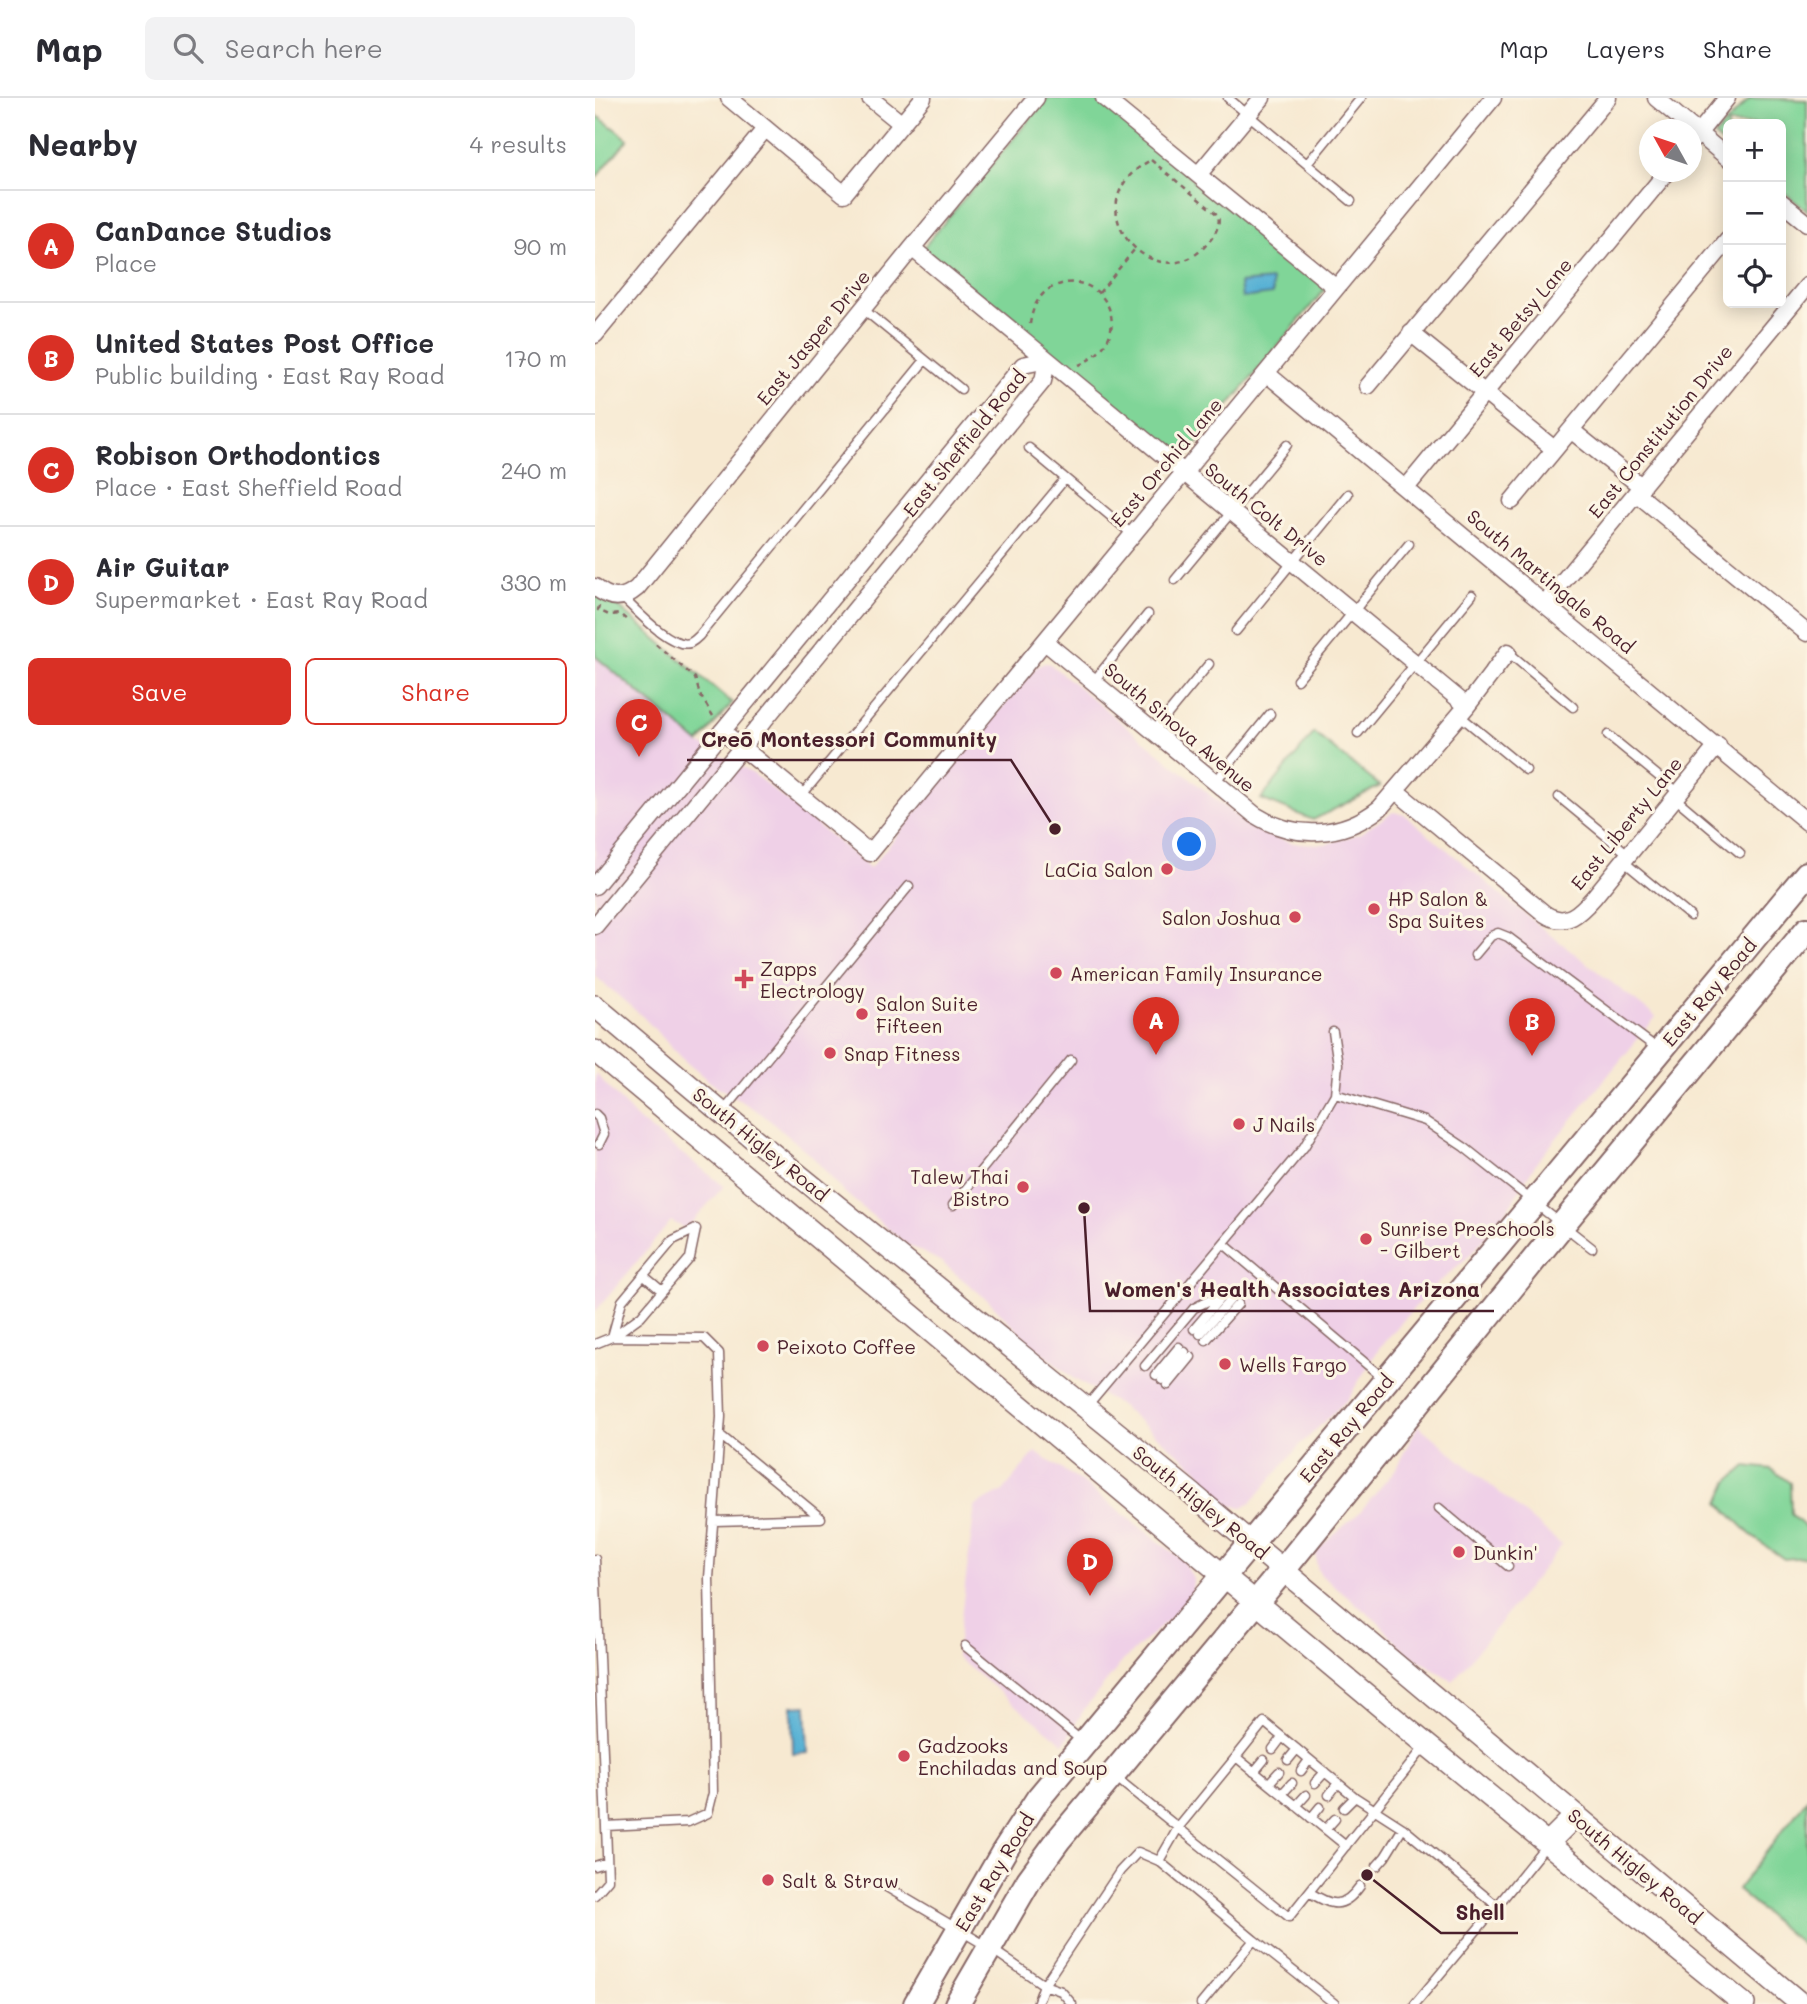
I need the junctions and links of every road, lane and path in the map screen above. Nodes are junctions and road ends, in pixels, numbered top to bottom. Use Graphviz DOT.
graph roads {
  1 [pos="729,98"];
  2 [pos="870,98"];
  3 [pos="923,98"];
  4 [pos="1037,98"];
  5 [pos="1104,98"];
  6 [pos="1228,98"];
  7 [pos="1262,98"];
  8 [pos="1361,98"];
  9 [pos="1493,98"];
  10 [pos="1608,98"];
  11 [pos="1656,98"];
  12 [pos="1727,98"];
  13 [pos="1248,115"];
  14 [pos="1676,119"];
  15 [pos="902,124"];
  16 [pos="765,129"];
  17 [pos="1702,129"];
  18 [pos="1702,142"];
  19 [pos="1723,155"];
  20 [pos="1307,164"];
  21 [pos="1198,175"];
  22 [pos="1659,182"];
  23 [pos="1351,201"];
  24 [pos="1786,206"];
  25 [pos="1807,223"];
  26 [pos="1724,245"];
  27 [pos="912,248"];
  28 [pos="1134,250"];
  29 [pos="1807,286"];
  30 [pos="1336,288"];
  31 [pos="1099,293"];
  32 [pos="863,309"];
  33 [pos="1411,333"];
  34 [pos="595,335"];
  35 [pos="1024,341"];
  36 [pos="1047,359"];
  37 [pos="925,360"];
  38 [pos="1266,373"];
  39 [pos="1066,375"];
  40 [pos="1368,386"];
  41 [pos="961,389"];
  42 [pos="1485,393"];
  43 [pos="1571,429"];
  44 [pos="1287,445"];
  45 [pos="1029,448"];
  46 [pos="1554,449"];
  47 [pos="1184,473"];
  48 [pos="1065,479"];
  49 [pos="1406,488"];
  50 [pos="1639,490"];
  51 [pos="1348,494"];
  52 [pos="1512,501"];
  53 [pos="1231,512"];
  54 [pos="1133,535"];
  55 [pos="1409,544"];
  56 [pos="1292,562"];
  57 [pos="1175,580"];
  58 [pos="610,594"];
  59 [pos="1472,595"];
  60 [pos="1545,603"];
  61 [pos="1807,611"];
  62 [pos="1353,612"];
  63 [pos="1148,614"];
  64 [pos="629,622"];
  65 [pos="1802,629"];
  66 [pos="1236,631"];
  67 [pos="648,638"];
  68 [pos="1045,642"];
  69 [pos="1508,652"];
  70 [pos="1415,663"];
  71 [pos="1209,664"];
  72 [pos="1297,680"];
  73 [pos="1093,682"];
  74 [pos="1573,707"];
  75 [pos="1463,710"];
  76 [pos="1270,714"];
  77 [pos="727,725"];
  78 [pos="1153,732"];
  79 [pos="1358,733"];
  80 [pos="1608,735"];
  81 [pos="1718,746"];
  82 [pos="741,747"];
  83 [pos="1526,771"];
  84 [pos="1215,782"];
  85 [pos="1396,791"];
  86 [pos="1677,795"];
  87 [pos="801,796"];
  88 [pos="1559,797"];
  89 [pos="1807,822"];
  90 [pos="1741,853"];
  91 [pos="1626,858"];
  92 [pos="1807,874"];
  93 [pos="595,886"];
  94 [pos="909,886"];
  95 [pos="1690,916"];
  96 [pos="595,926"];
  97 [pos="1807,930"];
  98 [pos="1475,955"];
  99 [pos="595,1006"];
  100 [pos="1333,1032"];
  101 [pos="595,1051"];
  102 [pos="1660,1051"];
  103 [pos="1071,1060"];
  104 [pos="1335,1094"];
  105 [pos="722,1113"];
  106 [pos="595,1114"];
  107 [pos="599,1144"];
  108 [pos="1535,1202"];
  109 [pos="953,1205"];
  110 [pos="1563,1224"];
  111 [pos="1224,1244"];
  112 [pos="1592,1248"];
  113 [pos="902,1259"];
  114 [pos="643,1275"];
  115 [pos="879,1288"];
  116 [pos="662,1291"];
  117 [pos="1229,1297"];
  118 [pos="612,1337"];
  119 [pos="595,1344"];
  120 [pos="1145,1366"];
  121 [pos="1162,1380"];
  122 [pos="1386,1380"];
  123 [pos="1086,1408"];
  124 [pos="720,1435"];
  125 [pos="1439,1508"];
  126 [pos="714,1521"];
  127 [pos="1250,1543"];
  128 [pos="595,1559"];
  129 [pos="1508,1566"];
  130 [pos="1283,1570"];
  131 [pos="1223,1575"];
  132 [pos="1256,1602"];
  133 [pos="965,1646"];
  134 [pos="1282,1737"];
  135 [pos="1083,1743"];
  136 [pos="1426,1745"];
  137 [pos="1273,1749"];
  138 [pos="1297,1749"];
  139 [pos="1236,1757"];
  140 [pos="1264,1760"];
  141 [pos="1288,1760"];
  142 [pos="1309,1760"];
  143 [pos="1301,1771"];
  144 [pos="1254,1772"];
  145 [pos="1279,1772"];
  146 [pos="1325,1772"];
  147 [pos="1112,1774"];
  148 [pos="1269,1783"];
  149 [pos="1292,1783"];
  150 [pos="1315,1783"];
  151 [pos="1338,1783"];
  152 [pos="1282,1794"];
  153 [pos="1306,1795"];
  154 [pos="1329,1795"];
  155 [pos="1355,1797"];
  156 [pos="1296,1805"];
  157 [pos="1320,1807"];
  158 [pos="1344,1808"];
  159 [pos="1376,1809"];
  160 [pos="1575,1816"];
  161 [pos="1311,1818"];
  162 [pos="1335,1819"];
  163 [pos="606,1826"];
  164 [pos="1178,1828"];
  165 [pos="1403,1828"];
  166 [pos="1326,1829"];
  167 [pos="1547,1844"];
  168 [pos="1346,1846"];
  169 [pos="1159,1861"];
  170 [pos="607,1862"];
  171 [pos="595,1866"];
  172 [pos="1377,1866"];
  173 [pos="878,1882"];
  174 [pos="1360,1886"];
  175 [pos="1309,1892"];
  176 [pos="595,1895"];
  177 [pos="1497,1906"];
  178 [pos="959,1930"];
  179 [pos="1254,1940"];
  180 [pos="990,1948"];
  181 [pos="1044,1985"];
  182 [pos="916,2004"];
  183 [pos="957,2004"];
  184 [pos="1037,2004"];
  185 [pos="1072,2004"];
  186 [pos="1201,2004"];
  187 [pos="1335,2004"];
  188 [pos="1415,2004"];
  189 [pos="1744,2004"];
  190 [pos="1801,2004"];
  1 -- 16 [label="street"];
  2 -- 15 [label="street"];
  3 -- 15 [label="street"];
  4 -- 27 [label="street, East Jasper Drive"];
  5 -- 21 [label="street"];
  6 -- 13 [label="lane"];
  7 -- 13 [label="street"];
  8 -- 20 [label="lane"];
  9 -- 30 [label="street, East Orchid Lane"];
  10 -- 33 [label="street"];
  11 -- 14 [label="street"];
  12 -- 17 [label="street"];
  13 -- 20 [label="lane"];
  13 -- 21 [label="street"];
  15 -- 16 [label="street"];
  16 -- 34 [label="street"];
  18 -- 19 [label="street"];
  20 -- 23 [label="lane"];
  21 -- 30 [label="street"];
  22 -- 42 [label="street, East Betsy Lane"];
  24 -- 25 [label="street"];
  26 -- 43 [label="street"];
  27 -- 32 [label="street, East Jasper Drive"];
  27 -- 35 [label="street, South Colt Drive"];
  28 -- 28 [label="path"];
  28 -- 31 [label="path"];
  29 -- 50 [label="street, East Constitution Drive"];
  30 -- 38 [label="street, East Orchid Lane"];
  31 -- 35 [label="path"];
  31 -- 39 [label="path"];
  32 -- 37 [label="lane"];
  32 -- 58 [label="street, East Jasper Drive"];
  33 -- 40 [label="street"];
  33 -- 42 [label="street"];
  35 -- 36 [label="street, South Colt Drive"];
  36 -- 39 [label="street, South Colt Drive"];
  36 -- 77 [label="street, East Sheffield Road"];
  36 -- 82 [label="street, East Sheffield Road"];
  37 -- 41 [label="lane"];
  37 -- 58 [label="lane"];
  38 -- 47 [label="street, East Orchid Lane"];
  38 -- 49 [label="street, South Martingale Road"];
  39 -- 47 [label="street, South Colt Drive"];
  42 -- 46 [label="street"];
  42 -- 49 [label="street, East Betsy Lane"];
  43 -- 46 [label="street"];
  43 -- 50 [label="street"];
  44 -- 53 [label="lane"];
  45 -- 48 [label="lane"];
  46 -- 52 [label="street"];
  47 -- 53 [label="street, South Colt Drive"];
  47 -- 54 [label="street, East Orchid Lane"];
  48 -- 54 [label="lane"];
  48 -- 87 [label="lane"];
  49 -- 60 [label="street, South Martingale Road"];
  50 -- 60 [label="street, East Constitution Drive"];
  50 -- 65 [label="street"];
  51 -- 56 [label="lane"];
  53 -- 56 [label="street, South Colt Drive"];
  53 -- 57 [label="lane"];
  54 -- 68 [label="street, East Orchid Lane"];
  55 -- 62 [label="lane"];
  56 -- 62 [label="street, South Colt Drive"];
  56 -- 66 [label="lane"];
  58 -- 64 [label="path"];
  59 -- 70 [label="lane"];
  60 -- 81 [label="street, South Martingale Road"];
  61 -- 65 [label="street"];
  62 -- 70 [label="street, South Colt Drive"];
  62 -- 72 [label="lane"];
  63 -- 73 [label="lane"];
  67 -- 77 [label="path"];
  68 -- 73 [label="street, South Sinova Avenue"];
  68 -- 87 [label="street, East Orchid Lane"];
  69 -- 74 [label="lane"];
  69 -- 75 [label="street"];
  70 -- 75 [label="street, South Colt Drive"];
  70 -- 79 [label="lane"];
  71 -- 78 [label="lane"];
  73 -- 78 [label="street, South Sinova Avenue"];
  75 -- 83 [label="lane"];
  75 -- 85 [label="street"];
  76 -- 84 [label="lane"];
  77 -- 82 [label="street"];
  77 -- 93 [label="street, East Sheffield Road"];
  78 -- 84 [label="street, South Sinova Avenue"];
  80 -- 86 [label="lane"];
  81 -- 86 [label="street, East Liberty Lane"];
  81 -- 89 [label="street, South Martingale Road"];
  82 -- 87 [label="street"];
  82 -- 96 [label="street, East Sheffield Road"];
  84 -- 85 [label="street, South Sinova Avenue"];
  85 -- 91 [label="street, East Liberty Lane"];
  86 -- 90 [label="lane"];
  86 -- 91 [label="street, East Liberty Lane"];
  88 -- 91 [label="lane"];
  91 -- 95 [label="lane"];
  92 -- 102 [label="main road, East Ray Road"];
  94 -- 105 [label="lane"];
  97 -- 110 [label="main road, East Ray Road"];
  98 -- 102 [label="lane"];
  99 -- 105 [label="main road, South Higley Road"];
  100 -- 104 [label="lane"];
  101 -- 115 [label="main road, South Higley Road"];
  102 -- 108 [label="main road, East Ray Road"];
  103 -- 109 [label="lane"];
  104 -- 108 [label="lane"];
  104 -- 111 [label="lane"];
  105 -- 113 [label="main road, South Higley Road"];
  106 -- 107 [label="lane"];
  108 -- 110 [label="lane"];
  108 -- 122 [label="main road, East Ray Road"];
  110 -- 112 [label="lane"];
  110 -- 130 [label="main road, East Ray Road"];
  111 -- 122 [label="lane"];
  111 -- 123 [label="lane"];
  113 -- 115 [label="main road"];
  113 -- 123 [label="main road, South Higley Road"];
  114 -- 116 [label="lane"];
  114 -- 116 [label="lane"];
  114 -- 118 [label="lane"];
  115 -- 131 [label="main road, South Higley Road"];
  116 -- 118 [label="lane"];
  117 -- 117 [label="lane"];
  117 -- 120 [label="lane"];
  118 -- 119 [label="lane"];
  118 -- 124 [label="lane"];
  121 -- 121 [label="lane"];
  122 -- 127 [label="main road, East Ray Road"];
  123 -- 127 [label="main road, South Higley Road"];
  124 -- 126 [label="lane"];
  124 -- 126 [label="lane"];
  125 -- 129 [label="lane"];
  126 -- 163 [label="lane"];
  127 -- 130 [label="main road, South Higley Road"];
  127 -- 131 [label="main road, East Ray Road"];
  128 -- 163 [label="lane"];
  130 -- 132 [label="main road, East Ray Road"];
  130 -- 160 [label="main road, South Higley Road"];
  131 -- 132 [label="main road, South Higley Road"];
  131 -- 135 [label="main road, East Ray Road"];
  132 -- 136 [label="main road, South Higley Road"];
  132 -- 147 [label="main road, East Ray Road"];
  133 -- 135 [label="lane"];
  134 -- 137 [label="lane"];
  134 -- 138 [label="lane"];
  134 -- 139 [label="lane"];
  135 -- 178 [label="main road, East Ray Road"];
  136 -- 159 [label="lane"];
  136 -- 167 [label="main road, South Higley Road"];
  138 -- 141 [label="lane"];
  138 -- 142 [label="lane"];
  139 -- 144 [label="lane"];
  139 -- 164 [label="lane"];
  140 -- 144 [label="lane"];
  142 -- 143 [label="lane"];
  142 -- 146 [label="lane"];
  144 -- 148 [label="lane"];
  145 -- 148 [label="lane"];
  146 -- 150 [label="lane"];
  146 -- 151 [label="lane"];
  147 -- 164 [label="lane"];
  147 -- 180 [label="main road, East Ray Road"];
  148 -- 152 [label="lane"];
  149 -- 152 [label="lane"];
  151 -- 154 [label="lane"];
  151 -- 155 [label="lane"];
  152 -- 156 [label="lane"];
  153 -- 156 [label="lane"];
  155 -- 158 [label="lane"];
  155 -- 159 [label="lane"];
  156 -- 161 [label="lane"];
  157 -- 161 [label="lane"];
  159 -- 165 [label="lane"];
  159 -- 168 [label="lane"];
  160 -- 167 [label="main road"];
  160 -- 190 [label="main road, South Higley Road"];
  161 -- 166 [label="lane"];
  162 -- 166 [label="lane"];
  163 -- 170 [label="lane"];
  164 -- 169 [label="lane"];
  164 -- 175 [label="lane"];
  165 -- 172 [label="lane"];
  165 -- 177 [label="lane"];
  166 -- 168 [label="lane"];
  167 -- 177 [label="lane"];
  167 -- 189 [label="main road, South Higley Road"];
  168 -- 175 [label="lane"];
  169 -- 179 [label="lane"];
  169 -- 181 [label="lane"];
  170 -- 171 [label="lane"];
  170 -- 176 [label="lane"];
  173 -- 178 [label="lane"];
  174 -- 175 [label="lane"];
  177 -- 188 [label="lane"];
  178 -- 180 [label="lane"];
  178 -- 182 [label="main road, East Ray Road"];
  179 -- 186 [label="lane"];
  179 -- 187 [label="lane"];
  180 -- 181 [label="lane"];
  180 -- 183 [label="main road, East Ray Road"];
  181 -- 184 [label="lane"];
  181 -- 185 [label="lane"];
}
